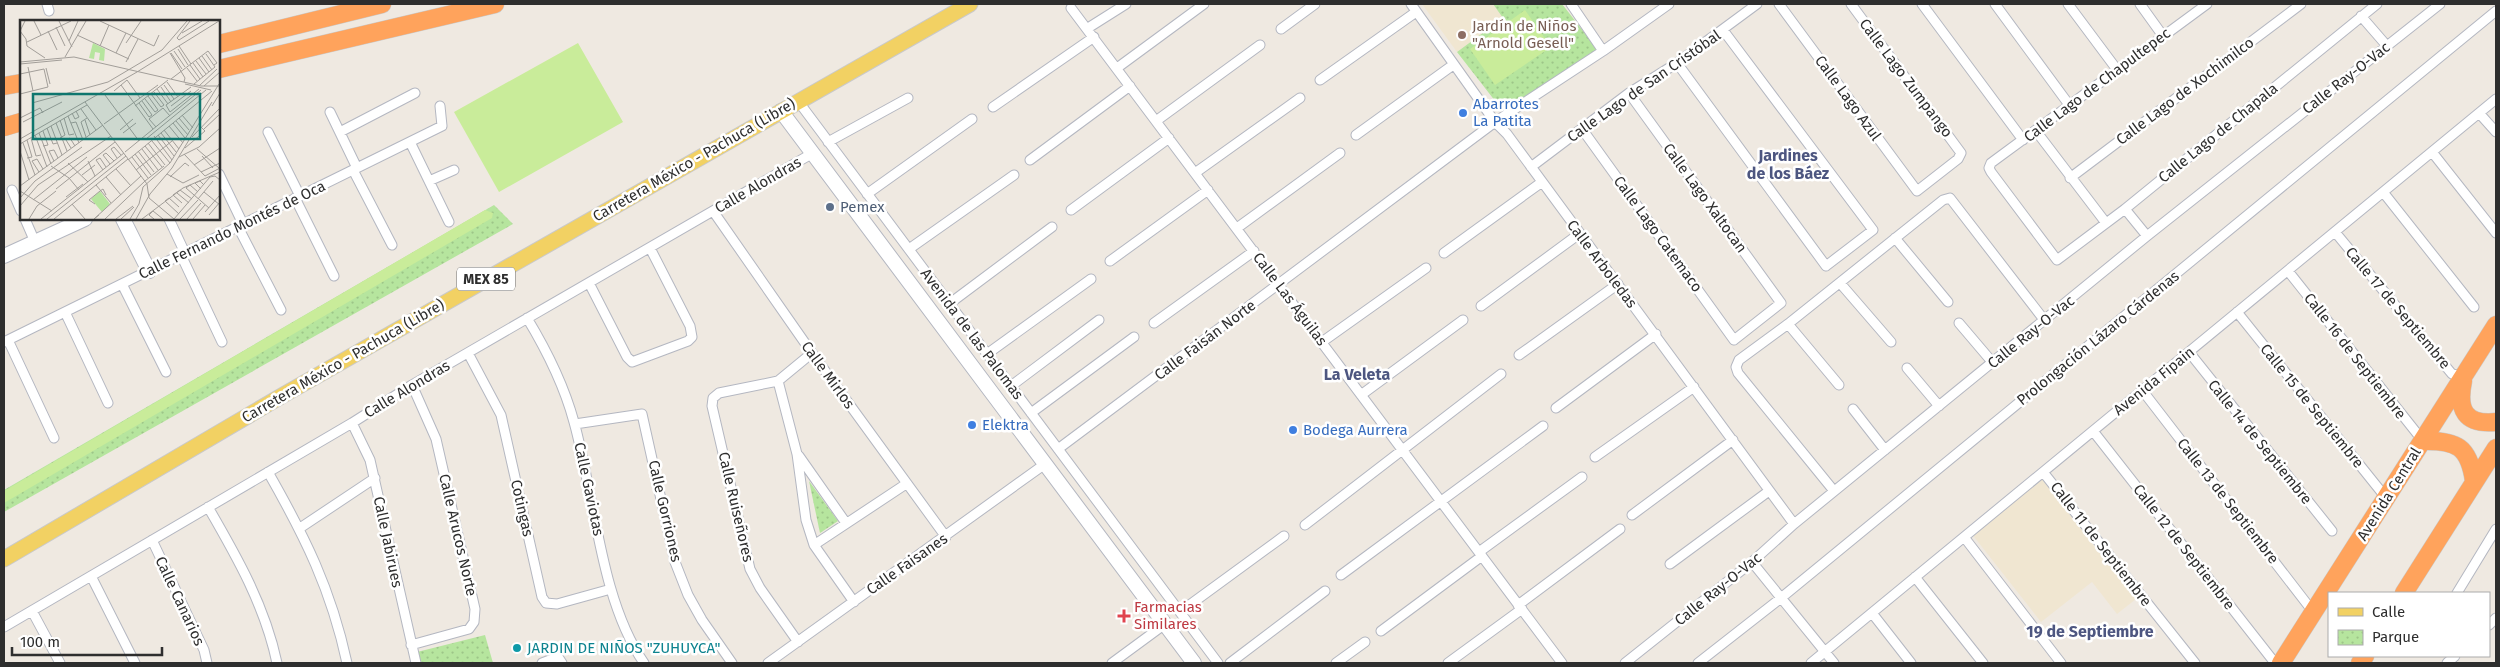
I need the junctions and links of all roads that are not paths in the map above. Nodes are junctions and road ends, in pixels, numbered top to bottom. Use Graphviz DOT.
graph roads {
  1 [pos="382,4"];
  2 [pos="495,4"];
  3 [pos="970,4"];
  4 [pos="1126,4"];
  5 [pos="1204,4"];
  6 [pos="1315,4"];
  7 [pos="1571,4"];
  8 [pos="1668,4"];
  9 [pos="1757,4"];
  10 [pos="1779,4"];
  11 [pos="1851,4"];
  12 [pos="1922,4"];
  13 [pos="1995,4"];
  14 [pos="2068,4"];
  15 [pos="2140,4"];
  16 [pos="2207,4"];
  17 [pos="2301,4"];
  18 [pos="2377,4"];
  19 [pos="2440,4"];
  20 [pos="1071,8"];
  21 [pos="1413,8"];
  22 [pos="2496,10"];
  23 [pos="2361,16"];
  24 [pos="1088,28"];
  25 [pos="1281,29"];
  26 [pos="1723,30"];
  27 [pos="2164,36"];
  28 [pos="1094,37"];
  29 [pos="220,44"];
  30 [pos="1260,46"];
  31 [pos="2387,46"];
  32 [pos="1603,51"];
  33 [pos="1677,63"];
  34 [pos="1453,65"];
  35 [pos="1117,68"];
  36 [pos="220,69"];
  37 [pos="2118,71"];
  38 [pos="1320,80"];
  39 [pos="20,83"];
  40 [pos="4,86"];
  41 [pos="1130,86"];
  42 [pos="416,93"];
  43 [pos="1629,93"];
  44 [pos="908,98"];
  45 [pos="1300,98"];
  46 [pos="2496,99"];
  47 [pos="798,101"];
  48 [pos="440,106"];
  49 [pos="2070,106"];
  50 [pos="993,107"];
  51 [pos="781,111"];
  52 [pos="330,112"];
  53 [pos="2479,113"];
  54 [pos="972,120"];
  55 [pos="1156,121"];
  56 [pos="20,122"];
  57 [pos="1495,122"];
  58 [pos="4,127"];
  59 [pos="1582,129"];
  60 [pos="2036,131"];
  61 [pos="268,132"];
  62 [pos="340,132"];
  63 [pos="2496,132"];
  64 [pos="1356,135"];
  65 [pos="1169,138"];
  66 [pos="2024,140"];
  67 [pos="410,142"];
  68 [pos="828,142"];
  69 [pos="2432,152"];
  70 [pos="813,153"];
  71 [pos="1340,153"];
  72 [pos="1961,153"];
  73 [pos="1030,160"];
  74 [pos="1531,167"];
  75 [pos="355,169"];
  76 [pos="454,170"];
  77 [pos="1195,173"];
  78 [pos="1014,175"];
  79 [pos="220,176"];
  80 [pos="2070,178"];
  81 [pos="429,181"];
  82 [pos="1542,182"];
  83 [pos="12,190"];
  84 [pos="1208,190"];
  85 [pos="2384,192"];
  86 [pos="867,194"];
  87 [pos="298,197"];
  88 [pos="20,209"];
  89 [pos="2124,209"];
  90 [pos="1071,210"];
  91 [pos="713,211"];
  92 [pos="25,220"];
  93 [pos="83,220"];
  94 [pos="122,220"];
  95 [pos="169,220"];
  96 [pos="449,222"];
  97 [pos="2106,223"];
  98 [pos="240,226"];
  99 [pos="1052,227"];
  100 [pos="1237,228"];
  101 [pos="2335,232"];
  102 [pos="2496,233"];
  103 [pos="1579,234"];
  104 [pos="2146,236"];
  105 [pos="1895,238"];
  106 [pos="35,242"];
  107 [pos="392,245"];
  108 [pos="650,248"];
  109 [pos="909,249"];
  110 [pos="1254,251"];
  111 [pos="183,254"];
  112 [pos="1444,254"];
  113 [pos="4,256"];
  114 [pos="2057,260"];
  115 [pos="1110,261"];
  116 [pos="1426,268"];
  117 [pos="148,271"];
  118 [pos="2288,271"];
  119 [pos="334,276"];
  120 [pos="1091,279"];
  121 [pos="589,283"];
  122 [pos="1840,283"];
  123 [pos="122,284"];
  124 [pos="1618,284"];
  125 [pos="1279,285"];
  126 [pos="1948,302"];
  127 [pos="949,304"];
  128 [pos="1481,306"];
  129 [pos="2474,307"];
  130 [pos="280,310"];
  131 [pos="65,312"];
  132 [pos="2237,312"];
  133 [pos="528,318"];
  134 [pos="1099,320"];
  135 [pos="1464,320"];
  136 [pos="2045,321"];
  137 [pos="1154,323"];
  138 [pos="1959,323"];
  139 [pos="1788,324"];
  140 [pos="2496,325"];
  141 [pos="1656,334"];
  142 [pos="1134,337"];
  143 [pos="1734,340"];
  144 [pos="6,341"];
  145 [pos="222,342"];
  146 [pos="1322,342"];
  147 [pos="1891,342"];
  148 [pos="2189,352"];
  149 [pos="468,353"];
  150 [pos="812,354"];
  151 [pos="987,354"];
  152 [pos="1519,355"];
  153 [pos="1993,363"];
  154 [pos="1907,368"];
  155 [pos="166,372"];
  156 [pos="1502,374"];
  157 [pos="2464,376"];
  158 [pos="778,381"];
  159 [pos="412,385"];
  160 [pos="1839,385"];
  161 [pos="1011,386"];
  162 [pos="1694,387"];
  163 [pos="2142,390"];
  164 [pos="1361,394"];
  165 [pos="108,403"];
  166 [pos="1939,406"];
  167 [pos="1556,408"];
  168 [pos="1853,409"];
  169 [pos="1031,413"];
  170 [pos="2496,422"];
  171 [pos="352,423"];
  172 [pos="575,424"];
  173 [pos="1542,426"];
  174 [pos="2093,431"];
  175 [pos="54,438"];
  176 [pos="1733,440"];
  177 [pos="2423,441"];
  178 [pos="2496,448"];
  179 [pos="1058,449"];
  180 [pos="1404,450"];
  181 [pos="1885,450"];
  182 [pos="797,454"];
  183 [pos="1595,457"];
  184 [pos="1045,464"];
  185 [pos="268,472"];
  186 [pos="2043,472"];
  187 [pos="1582,477"];
  188 [pos="375,478"];
  189 [pos="2474,481"];
  190 [pos="906,484"];
  191 [pos="1770,491"];
  192 [pos="1834,491"];
  193 [pos="2387,499"];
  194 [pos="1440,501"];
  195 [pos="208,507"];
  196 [pos="1632,515"];
  197 [pos="846,523"];
  198 [pos="1305,524"];
  199 [pos="1794,524"];
  200 [pos="300,528"];
  201 [pos="1620,529"];
  202 [pos="2496,529"];
  203 [pos="2332,531"];
  204 [pos="1284,536"];
  205 [pos="946,537"];
  206 [pos="1964,537"];
  207 [pos="152,540"];
  208 [pos="814,545"];
  209 [pos="1480,554"];
  210 [pos="4,559"];
  211 [pos="1752,562"];
  212 [pos="1670,564"];
  213 [pos="1341,575"];
  214 [pos="92,576"];
  215 [pos="1915,577"];
  216 [pos="611,589"];
  217 [pos="1325,591"];
  218 [pos="2405,592"];
  219 [pos="2458,592"];
  220 [pos="1781,598"];
  221 [pos="854,602"];
  222 [pos="1520,607"];
  223 [pos="32,611"];
  224 [pos="1180,612"];
  225 [pos="1872,613"];
  226 [pos="2314,613"];
  227 [pos="1165,624"];
  228 [pos="4,627"];
  229 [pos="1381,631"];
  230 [pos="798,642"];
  231 [pos="1365,642"];
  232 [pos="411,645"];
  233 [pos="1825,652"];
  234 [pos="60,663"];
  235 [pos="135,663"];
  236 [pos="206,663"];
  237 [pos="277,663"];
  238 [pos="347,663"];
  239 [pos="416,663"];
  240 [pos="542,663"];
  241 [pos="562,663"];
  242 [pos="644,663"];
  243 [pos="732,663"];
  244 [pos="768,663"];
  245 [pos="1112,663"];
  246 [pos="1194,663"];
  247 [pos="1218,663"];
  248 [pos="1230,663"];
  249 [pos="1336,663"];
  250 [pos="1448,663"];
  251 [pos="1562,663"];
  252 [pos="1624,663"];
  253 [pos="1698,663"];
  254 [pos="1811,663"];
  255 [pos="1834,663"];
  256 [pos="1911,663"];
  257 [pos="1983,663"];
  258 [pos="2061,663"];
  259 [pos="2195,663"];
  260 [pos="2275,663"];
  261 [pos="2281,663"];
  1 -- 29 [label="highway"];
  2 -- 36 [label="highway"];
  3 -- 47 [label="main road, Carretera México - Pachuca (Libre) / MEX 85"];
  4 -- 24 [label="street"];
  5 -- 35 [label="street"];
  6 -- 25 [label="street"];
  7 -- 32 [label="street"];
  8 -- 32 [label="street, Calle Faisán Norte"];
  9 -- 26 [label="street, Calle Lago de San Cristóbal"];
  10 -- 72 [label="street, Calle Lago Azul"];
  11 -- 72 [label="street, Calle Lago Zumpango"];
  12 -- 66 [label="street"];
  13 -- 49 [label="street"];
  14 -- 37 [label="street"];
  15 -- 27 [label="street"];
  16 -- 27 [label="street, Calle Lago de Chapultepec"];
  17 -- 80 [label="street, Calle Lago de Xochimilco"];
  18 -- 23 [label="street, Calle Lago de Chapala"];
  19 -- 31 [label="street, Calle Ray-O-Vac"];
  20 -- 24 [label="street, Calle Las Águilas"];
  21 -- 34 [label="street, Calle Arboledas"];
  21 -- 38 [label="street"];
  22 -- 220 [label="street, Prolongación Lázaro Cárdenas"];
  23 -- 31 [label="street"];
  23 -- 89 [label="street, Calle Lago de Chapala"];
  24 -- 28 [label="street, Calle Las Águilas"];
  26 -- 33 [label="street, Calle Lago de San Cristóbal"];
  26 -- 33 [label="street"];
  27 -- 37 [label="street, Calle Lago de Chapultepec"];
  28 -- 35 [label="street, Calle Las Águilas"];
  28 -- 50 [label="street"];
  30 -- 55 [label="street"];
  31 -- 104 [label="street, Calle Ray-O-Vac"];
  32 -- 57 [label="street, Calle Faisán Norte"];
  33 -- 43 [label="street, Calle Lago de San Cristóbal"];
  34 -- 57 [label="street, Calle Arboledas"];
  34 -- 64 [label="street"];
  35 -- 41 [label="street, Calle Las Águilas"];
  37 -- 49 [label="street, Calle Lago de Chapultepec"];
  39 -- 40 [label="highway"];
  41 -- 55 [label="street, Calle Las Águilas"];
  41 -- 73 [label="street"];
  42 -- 62 [label="street"];
  43 -- 59 [label="street, Calle Lago de San Cristóbal"];
  43 -- 143 [label="street, Calle Lago Xaltocan"];
  44 -- 68 [label="street"];
  45 -- 77 [label="street"];
  46 -- 53 [label="street, Avenida Fipain"];
  47 -- 51 [label="main road, Carretera México - Pachuca (Libre) / MEX 85"];
  47 -- 68 [label="street, Avenida de las Palomas"];
  48 -- 67 [label="street, Calle Fernando Montés de Oca"];
  49 -- 60 [label="street, Calle Lago de Chapultepec"];
  51 -- 70 [label="main road, Avenida de las Palomas"];
  51 -- 210 [label="main road, Carretera México - Pachuca (Libre) / MEX 85"];
  52 -- 62 [label="street"];
  53 -- 63 [label="street"];
  53 -- 69 [label="street, Avenida Fipain"];
  54 -- 86 [label="street"];
  55 -- 65 [label="street, Calle Las Águilas"];
  56 -- 58 [label="highway"];
  57 -- 74 [label="street, Calle Arboledas"];
  57 -- 125 [label="street, Calle Faisán Norte"];
  59 -- 74 [label="street, Calle Lago de San Cristóbal"];
  59 -- 143 [label="street, Calle Lago Catemaco"];
  60 -- 66 [label="street, Calle Lago de Chapultepec"];
  60 -- 80 [label="street"];
  61 -- 87 [label="street"];
  62 -- 75 [label="street"];
  65 -- 77 [label="street, Calle Las Águilas"];
  65 -- 90 [label="street"];
  66 -- 114 [label="street, Calle Lago de Chapultepec"];
  67 -- 75 [label="street, Calle Fernando Montés de Oca"];
  67 -- 81 [label="street"];
  68 -- 86 [label="street, Avenida de las Palomas"];
  69 -- 85 [label="street, Avenida Fipain"];
  69 -- 102 [label="street"];
  70 -- 91 [label="street, Calle Alondras"];
  70 -- 184 [label="main road, Avenida de las Palomas"];
  71 -- 100 [label="street"];
  74 -- 82 [label="street, Calle Arboledas"];
  75 -- 87 [label="street, Calle Fernando Montés de Oca"];
  75 -- 107 [label="street"];
  76 -- 81 [label="street"];
  77 -- 84 [label="street, Calle Las Águilas"];
  78 -- 109 [label="street"];
  79 -- 98 [label="street"];
  80 -- 97 [label="street"];
  81 -- 96 [label="street"];
  82 -- 103 [label="street, Calle Arboledas"];
  82 -- 112 [label="street"];
  83 -- 88 [label="street"];
  84 -- 100 [label="street, Calle Las Águilas"];
  84 -- 115 [label="street"];
  85 -- 101 [label="street, Avenida Fipain"];
  85 -- 129 [label="street"];
  86 -- 109 [label="street, Avenida de las Palomas"];
  87 -- 98 [label="street, Calle Fernando Montés de Oca"];
  87 -- 119 [label="street"];
  89 -- 97 [label="street, Calle Lago de Chapala"];
  89 -- 104 [label="street"];
  91 -- 108 [label="street, Calle Alondras"];
  91 -- 150 [label="street, Calle Mirlos"];
  92 -- 106 [label="street"];
  93 -- 106 [label="main road"];
  94 -- 117 [label="main road"];
  95 -- 111 [label="street"];
  97 -- 114 [label="street, Calle Lago de Chapala"];
  98 -- 111 [label="street, Calle Fernando Montés de Oca"];
  98 -- 130 [label="street"];
  99 -- 127 [label="street"];
  100 -- 110 [label="street, Calle Las Águilas"];
  101 -- 118 [label="street, Avenida Fipain"];
  101 -- 157 [label="street, Calle 17 de Septiembre"];
  103 -- 124 [label="street, Calle Arboledas"];
  103 -- 128 [label="street"];
  104 -- 136 [label="street, Calle Ray-O-Vac"];
  105 -- 122 [label="street"];
  105 -- 126 [label="street"];
  105 -- 136 [label="street"];
  106 -- 113 [label="main road"];
  108 -- 121 [label="street, Calle Alondras"];
  108 -- 121 [label="street"];
  109 -- 127 [label="street, Avenida de las Palomas"];
  110 -- 125 [label="street, Calle Las Águilas"];
  110 -- 137 [label="street"];
  111 -- 117 [label="street, Calle Fernando Montés de Oca"];
  111 -- 145 [label="street"];
  116 -- 146 [label="street"];
  117 -- 123 [label="street, Calle Fernando Montés de Oca"];
  118 -- 132 [label="street, Avenida Fipain"];
  118 -- 177 [label="street, Calle 16 de Septiembre"];
  120 -- 151 [label="street"];
  121 -- 133 [label="street, Calle Alondras"];
  122 -- 139 [label="street"];
  122 -- 147 [label="street"];
  123 -- 131 [label="street, Calle Fernando Montés de Oca"];
  123 -- 155 [label="street"];
  124 -- 141 [label="street, Calle Arboledas"];
  124 -- 152 [label="street"];
  125 -- 146 [label="street, Calle Las Águilas"];
  125 -- 179 [label="street, Calle Faisán Norte"];
  127 -- 151 [label="street, Avenida de las Palomas"];
  131 -- 144 [label="street, Calle Fernando Montés de Oca"];
  131 -- 165 [label="street"];
  132 -- 148 [label="street, Avenida Fipain"];
  132 -- 193 [label="street, Calle 15 de Septiembre"];
  133 -- 149 [label="street, Calle Alondras"];
  133 -- 172 [label="street, Calle Gaviotas"];
  134 -- 161 [label="street"];
  135 -- 164 [label="street"];
  136 -- 153 [label="street, Calle Ray-O-Vac"];
  138 -- 153 [label="street"];
  139 -- 160 [label="street"];
  139 -- 192 [label="street"];
  140 -- 157 [label="highway, Avenida Central"];
  141 -- 162 [label="street, Calle Arboledas"];
  141 -- 167 [label="street"];
  142 -- 169 [label="street"];
  144 -- 175 [label="street"];
  146 -- 164 [label="street, Calle Las Águilas"];
  148 -- 163 [label="street, Avenida Fipain"];
  148 -- 203 [label="street, Calle 14 de Septiembre"];
  149 -- 159 [label="street, Calle Alondras"];
  149 -- 216 [label="street, Cotingas"];
  150 -- 158 [label="street"];
  150 -- 190 [label="street, Calle Mirlos"];
  151 -- 161 [label="street, Avenida de las Palomas"];
  153 -- 166 [label="street, Calle Ray-O-Vac"];
  154 -- 166 [label="street"];
  156 -- 180 [label="street"];
  157 -- 170 [label="highway"];
  157 -- 177 [label="highway, Avenida Central"];
  158 -- 182 [label="street"];
  158 -- 230 [label="street, Calle Ruiseñores"];
  159 -- 171 [label="street, Calle Alondras"];
  159 -- 232 [label="street, Calle Arucos Norte"];
  161 -- 169 [label="street, Avenida de las Palomas"];
  162 -- 176 [label="street, Calle Arboledas"];
  162 -- 183 [label="street"];
  163 -- 174 [label="street, Avenida Fipain"];
  163 -- 226 [label="street, Calle 13 de Septiembre"];
  164 -- 180 [label="street, Calle Las Águilas"];
  166 -- 181 [label="street, Calle Ray-O-Vac"];
  168 -- 181 [label="street"];
  169 -- 179 [label="street, Avenida de las Palomas"];
  171 -- 185 [label="street, Calle Alondras"];
  171 -- 188 [label="street, Calle Jabirues"];
  172 -- 216 [label="street, Calle Gaviotas"];
  172 -- 243 [label="street, Calle Gorriones"];
  173 -- 194 [label="street"];
  174 -- 186 [label="street, Avenida Fipain"];
  174 -- 260 [label="street, Calle 12 de Septiembre"];
  176 -- 191 [label="street, Calle Arboledas"];
  176 -- 196 [label="street"];
  177 -- 189 [label="highway"];
  177 -- 193 [label="highway, Avenida Central"];
  178 -- 189 [label="highway"];
  179 -- 224 [label="street, Avenida de las Palomas"];
  180 -- 194 [label="street, Calle Las Águilas"];
  180 -- 198 [label="street"];
  181 -- 192 [label="street, Calle Ray-O-Vac"];
  182 -- 197 [label="street"];
  182 -- 208 [label="street"];
  184 -- 205 [label="street, Calle Faisanes"];
  184 -- 227 [label="main road, Avenida de las Palomas"];
  185 -- 195 [label="street, Calle Alondras"];
  185 -- 200 [label="street"];
  186 -- 206 [label="street, Avenida Fipain"];
  186 -- 259 [label="street, Calle 11 de Septiembre"];
  187 -- 209 [label="street"];
  188 -- 200 [label="street"];
  188 -- 232 [label="street, Calle Jabirues"];
  189 -- 218 [label="highway"];
  190 -- 197 [label="street"];
  190 -- 205 [label="street, Calle Mirlos"];
  191 -- 199 [label="street, Calle Arboledas"];
  191 -- 212 [label="street"];
  192 -- 199 [label="street, Calle Ray-O-Vac"];
  193 -- 226 [label="highway, Avenida Central"];
  194 -- 209 [label="street, Calle Las Águilas"];
  194 -- 213 [label="street"];
  195 -- 207 [label="street, Calle Alondras"];
  195 -- 237 [label="street"];
  197 -- 208 [label="street"];
  199 -- 211 [label="street, Calle Ray-O-Vac"];
  200 -- 238 [label="street"];
  201 -- 222 [label="street"];
  202 -- 219 [label="street"];
  204 -- 224 [label="street"];
  205 -- 221 [label="street, Calle Faisanes"];
  206 -- 215 [label="street, Avenida Fipain"];
  206 -- 258 [label="street"];
  207 -- 214 [label="street, Calle Alondras"];
  207 -- 236 [label="street, Calle Canarios"];
  208 -- 221 [label="street"];
  209 -- 222 [label="street, Calle Las Águilas"];
  209 -- 229 [label="street"];
  211 -- 220 [label="street"];
  211 -- 252 [label="street, Calle Ray-O-Vac"];
  214 -- 223 [label="street, Calle Alondras"];
  214 -- 235 [label="street"];
  215 -- 225 [label="street, Avenida Fipain"];
  215 -- 257 [label="street"];
  216 -- 242 [label="street, Calle Gaviotas"];
  217 -- 248 [label="street"];
  220 -- 233 [label="street"];
  220 -- 253 [label="street, Prolongación Lázaro Cárdenas"];
  221 -- 230 [label="street, Calle Faisanes"];
  222 -- 250 [label="street"];
  222 -- 251 [label="street, Calle Las Águilas"];
  223 -- 228 [label="street, Calle Alondras"];
  223 -- 234 [label="street"];
  224 -- 247 [label="street, Avenida de las Palomas"];
  225 -- 233 [label="street, Avenida Fipain"];
  225 -- 256 [label="street"];
  226 -- 261 [label="highway, Avenida Central"];
  227 -- 245 [label="street"];
  227 -- 246 [label="main road, Avenida de las Palomas"];
  230 -- 244 [label="street, Calle Faisanes"];
  231 -- 249 [label="street"];
  232 -- 239 [label="street, Calle Jabirues"];
  233 -- 254 [label="street, Avenida Fipain"];
  233 -- 255 [label="street"];
  240 -- 241 [label="street"];
}
